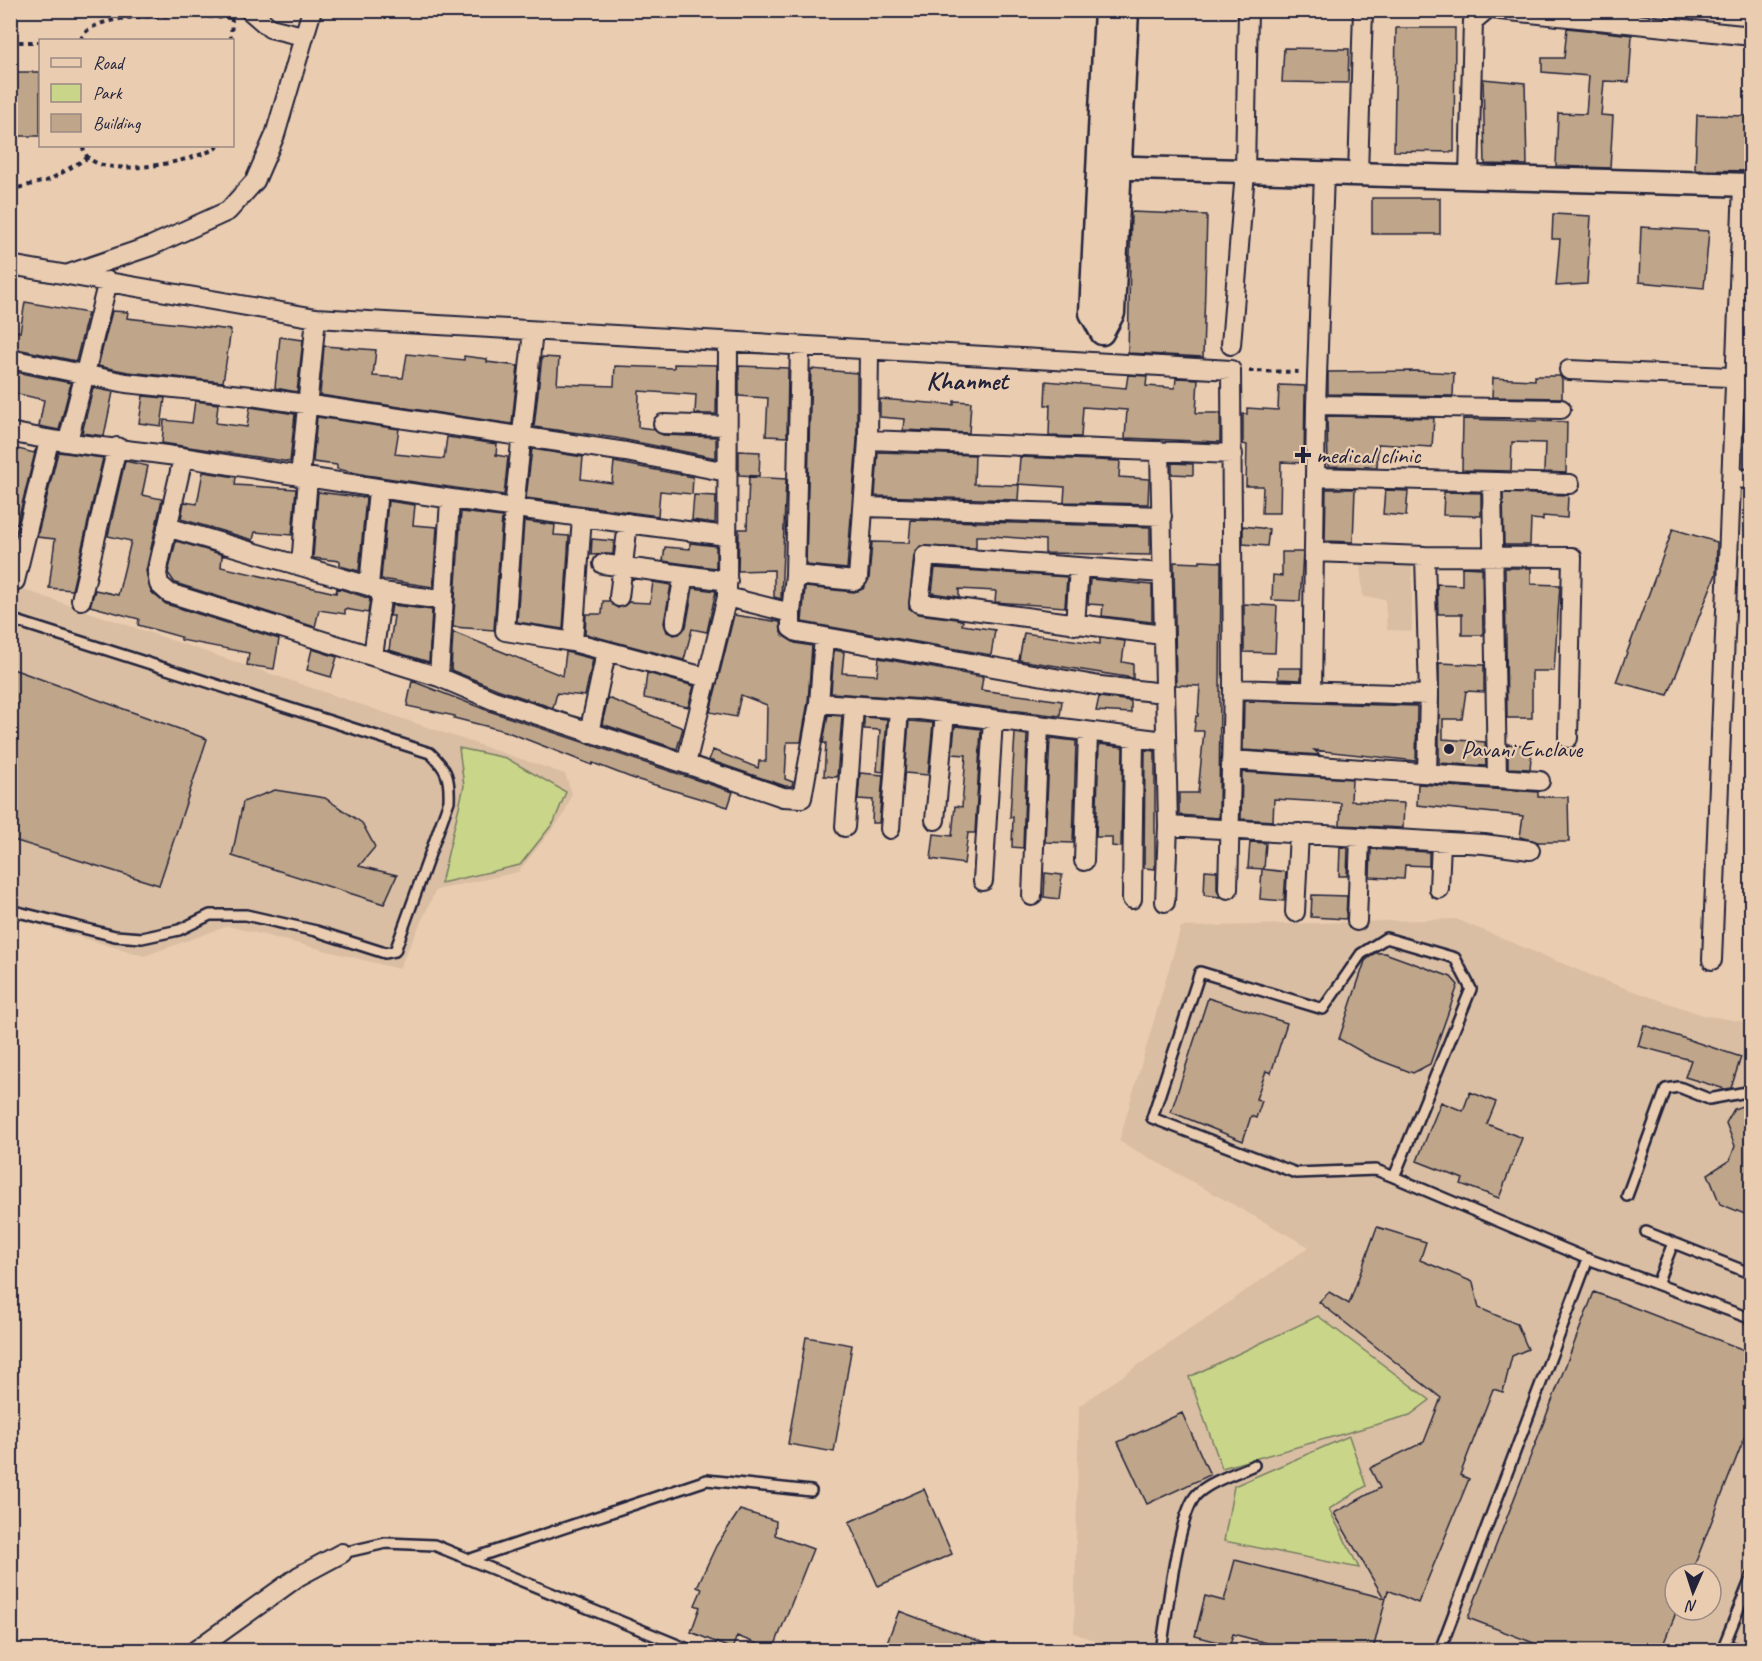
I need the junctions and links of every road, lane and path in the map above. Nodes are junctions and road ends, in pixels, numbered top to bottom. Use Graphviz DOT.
graph roads {
  1 [pos="249,10"];
  2 [pos="312,10"];
  3 [pos="1106,10"];
  4 [pos="1126,10"];
  5 [pos="1248,10"];
  6 [pos="1364,10"];
  7 [pos="1486,10"];
  8 [pos="1500,10"];
  9 [pos="1591,16"];
  10 [pos="303,36"];
  11 [pos="1752,36"];
  12 [pos="82,39"];
  13 [pos="231,39"];
  14 [pos="10,42"];
  15 [pos="39,42"];
  16 [pos="84,147"];
  17 [pos="217,147"];
  18 [pos="89,157"];
  19 [pos="1110,167"];
  20 [pos="1245,172"];
  21 [pos="1324,173"];
  22 [pos="1358,174"];
  23 [pos="1469,177"];
  24 [pos="1747,185"];
  25 [pos="10,190"];
  26 [pos="10,265"];
  27 [pos="68,274"];
  28 [pos="108,281"];
  29 [pos="316,318"];
  30 [pos="533,331"];
  31 [pos="1102,333"];
  32 [pos="728,342"];
  33 [pos="1231,345"];
  34 [pos="800,346"];
  35 [pos="869,350"];
  36 [pos="10,359"];
  37 [pos="1099,362"];
  38 [pos="1231,370"];
  39 [pos="1569,370"];
  40 [pos="1317,372"];
  41 [pos="84,376"];
  42 [pos="1744,378"];
  43 [pos="309,405"];
  44 [pos="1316,405"];
  45 [pos="1562,409"];
  46 [pos="663,424"];
  47 [pos="727,426"];
  48 [pos="10,432"];
  49 [pos="523,438"];
  50 [pos="868,440"];
  51 [pos="49,441"];
  52 [pos="68,441"];
  53 [pos="117,447"];
  54 [pos="1160,452"];
  55 [pos="1233,454"];
  56 [pos="183,458"];
  57 [pos="727,472"];
  58 [pos="1315,477"];
  59 [pos="304,478"];
  60 [pos="1732,478"];
  61 [pos="1752,479"];
  62 [pos="1492,482"];
  63 [pos="1570,484"];
  64 [pos="378,489"];
  65 [pos="450,500"];
  66 [pos="865,507"];
  67 [pos="514,508"];
  68 [pos="1162,516"];
  69 [pos="582,517"];
  70 [pos="628,523"];
  71 [pos="167,527"];
  72 [pos="727,536"];
  73 [pos="17,548"];
  74 [pos="1314,552"];
  75 [pos="1494,555"];
  76 [pos="1425,556"];
  77 [pos="603,564"];
  78 [pos="301,566"];
  79 [pos="624,566"];
  80 [pos="1078,568"];
  81 [pos="1163,573"];
  82 [pos="684,575"];
  83 [pos="795,575"];
  84 [pos="15,581"];
  85 [pos="375,589"];
  86 [pos="727,589"];
  87 [pos="619,597"];
  88 [pos="81,600"];
  89 [pos="443,600"];
  90 [pos="791,613"];
  91 [pos="10,618"];
  92 [pos="675,624"];
  93 [pos="1075,626"];
  94 [pos="1162,635"];
  95 [pos="824,637"];
  96 [pos="573,642"];
  97 [pos="606,653"];
  98 [pos="373,656"];
  99 [pos="440,677"];
  100 [pos="708,678"];
  101 [pos="1233,689"];
  102 [pos="1312,691"];
  103 [pos="1164,693"];
  104 [pos="1429,695"];
  105 [pos="819,704"];
  106 [pos="854,707"];
  107 [pos="899,709"];
  108 [pos="945,713"];
  109 [pos="993,720"];
  110 [pos="1039,726"];
  111 [pos="1088,732"];
  112 [pos="589,733"];
  113 [pos="1134,738"];
  114 [pos="1568,738"];
  115 [pos="1166,741"];
  116 [pos="1231,760"];
  117 [pos="686,764"];
  118 [pos="1427,773"];
  119 [pos="1497,778"];
  120 [pos="1540,781"];
  121 [pos="935,820"];
  122 [pos="1168,826"];
  123 [pos="845,827"];
  124 [pos="890,829"];
  125 [pos="1230,830"];
  126 [pos="1299,834"];
  127 [pos="1360,837"];
  128 [pos="1441,842"];
  129 [pos="1530,850"];
  130 [pos="1084,861"];
  131 [pos="983,881"];
  132 [pos="1228,889"];
  133 [pos="1439,889"];
  134 [pos="1032,896"];
  135 [pos="1132,899"];
  136 [pos="1165,902"];
  137 [pos="10,910"];
  138 [pos="1295,912"];
  139 [pos="1357,921"];
  140 [pos="1712,960"];
  141 [pos="1752,1091"];
  142 [pos="1394,1178"];
  143 [pos="1627,1196"];
  144 [pos="1646,1232"];
  145 [pos="1673,1243"];
  146 [pos="1588,1259"];
  147 [pos="1752,1274"];
  148 [pos="1657,1284"];
  149 [pos="1752,1319"];
  150 [pos="1254,1465"];
  151 [pos="812,1491"];
  152 [pos="342,1553"];
  153 [pos="471,1559"];
  154 [pos="1752,1576"];
  155 [pos="1723,1648"];
  156 [pos="196,1650"];
  157 [pos="690,1650"];
  158 [pos="1146,1650"];
  159 [pos="1157,1650"];
  160 [pos="1161,1650"];
  161 [pos="1440,1650"];
  162 [pos="1741,1650"];
  1 -- 10 [label="street"];
  2 -- 10 [label="street"];
  3 -- 19 [label="street"];
  4 -- 19 [label="street"];
  5 -- 20 [label="street"];
  6 -- 22 [label="street"];
  7 -- 23 [label="street"];
  8 -- 9 [label="street"];
  9 -- 11 [label="street"];
  10 -- 27 [label="street"];
  12 -- 13 [label="path"];
  14 -- 15 [label="path"];
  16 -- 18 [label="path"];
  17 -- 18 [label="path"];
  18 -- 25 [label="path"];
  19 -- 20 [label="street"];
  19 -- 31 [label="street"];
  20 -- 21 [label="street"];
  20 -- 33 [label="street"];
  21 -- 22 [label="street"];
  21 -- 40 [label="street"];
  22 -- 23 [label="street"];
  23 -- 24 [label="street"];
  24 -- 42 [label="street"];
  26 -- 27 [label="street"];
  27 -- 28 [label="street"];
  28 -- 29 [label="street"];
  28 -- 41 [label="street"];
  29 -- 30 [label="street"];
  29 -- 43 [label="street"];
  30 -- 32 [label="street"];
  30 -- 49 [label="street"];
  31 -- 37 [label="street"];
  32 -- 34 [label="street"];
  32 -- 47 [label="street"];
  34 -- 35 [label="street"];
  34 -- 83 [label="street"];
  35 -- 37 [label="street"];
  35 -- 50 [label="street"];
  36 -- 41 [label="street"];
  37 -- 38 [label="street"];
  38 -- 40 [label="path"];
  38 -- 55 [label="street"];
  39 -- 42 [label="street"];
  40 -- 44 [label="street"];
  41 -- 43 [label="street"];
  41 -- 52 [label="street"];
  42 -- 60 [label="street"];
  43 -- 49 [label="street"];
  43 -- 59 [label="street"];
  44 -- 45 [label="street"];
  44 -- 58 [label="street"];
  46 -- 47 [label="street"];
  47 -- 57 [label="street"];
  48 -- 51 [label="street"];
  49 -- 57 [label="street"];
  49 -- 67 [label="street"];
  50 -- 54 [label="street"];
  50 -- 66 [label="street"];
  51 -- 52 [label="street"];
  51 -- 73 [label="street"];
  52 -- 53 [label="street"];
  53 -- 56 [label="street"];
  53 -- 88 [label="street"];
  54 -- 55 [label="street"];
  54 -- 68 [label="street"];
  55 -- 101 [label="street"];
  56 -- 59 [label="street"];
  56 -- 71 [label="street"];
  57 -- 72 [label="street"];
  58 -- 62 [label="street"];
  58 -- 74 [label="street"];
  59 -- 64 [label="street"];
  59 -- 78 [label="street"];
  60 -- 61 [label="street"];
  60 -- 140 [label="street"];
  62 -- 63 [label="street"];
  62 -- 75 [label="street"];
  64 -- 65 [label="street"];
  64 -- 85 [label="street"];
  65 -- 67 [label="street"];
  65 -- 89 [label="street"];
  66 -- 68 [label="street"];
  66 -- 83 [label="street"];
  67 -- 69 [label="street"];
  67 -- 96 [label="street"];
  68 -- 81 [label="street"];
  69 -- 70 [label="street"];
  69 -- 96 [label="street"];
  70 -- 72 [label="street"];
  70 -- 79 [label="street"];
  71 -- 78 [label="street"];
  71 -- 98 [label="street"];
  72 -- 86 [label="street"];
  73 -- 84 [label="street"];
  74 -- 76 [label="street"];
  74 -- 102 [label="street"];
  75 -- 76 [label="street"];
  75 -- 114 [label="street"];
  75 -- 119 [label="street"];
  76 -- 104 [label="street"];
  77 -- 79 [label="street"];
  78 -- 85 [label="street"];
  79 -- 82 [label="street"];
  79 -- 87 [label="street"];
  80 -- 81 [label="street"];
  80 -- 93 [label="street"];
  80 -- 93 [label="street"];
  81 -- 94 [label="street"];
  82 -- 86 [label="street"];
  82 -- 92 [label="street"];
  83 -- 90 [label="street"];
  85 -- 89 [label="street"];
  85 -- 98 [label="street"];
  86 -- 90 [label="street"];
  86 -- 100 [label="street"];
  89 -- 99 [label="street"];
  90 -- 95 [label="street"];
  91 -- 137 [label="lane"];
  93 -- 94 [label="street"];
  94 -- 103 [label="street"];
  95 -- 103 [label="street"];
  95 -- 105 [label="street"];
  96 -- 97 [label="street"];
  97 -- 100 [label="street"];
  97 -- 112 [label="street"];
  98 -- 99 [label="street"];
  99 -- 112 [label="street"];
  100 -- 117 [label="street"];
  101 -- 102 [label="street"];
  101 -- 116 [label="street"];
  102 -- 104 [label="street"];
  103 -- 115 [label="street"];
  104 -- 118 [label="street"];
  105 -- 106 [label="street"];
  105 -- 117 [label="street"];
  106 -- 107 [label="street"];
  106 -- 123 [label="street"];
  107 -- 108 [label="street"];
  107 -- 124 [label="street"];
  108 -- 109 [label="street"];
  108 -- 121 [label="street"];
  109 -- 110 [label="street"];
  109 -- 131 [label="street"];
  110 -- 111 [label="street"];
  110 -- 134 [label="street"];
  111 -- 113 [label="street"];
  111 -- 130 [label="street"];
  112 -- 117 [label="street"];
  113 -- 115 [label="street"];
  113 -- 135 [label="street"];
  115 -- 122 [label="street"];
  116 -- 118 [label="street"];
  116 -- 125 [label="street"];
  118 -- 119 [label="street"];
  119 -- 120 [label="street"];
  122 -- 125 [label="street"];
  122 -- 136 [label="street"];
  125 -- 126 [label="street"];
  125 -- 132 [label="street"];
  126 -- 127 [label="street"];
  126 -- 138 [label="street"];
  127 -- 128 [label="street"];
  127 -- 139 [label="street"];
  128 -- 129 [label="street"];
  128 -- 133 [label="street"];
  141 -- 143 [label="lane"];
  142 -- 142 [label="lane"];
  142 -- 146 [label="lane"];
  144 -- 145 [label="lane"];
  145 -- 147 [label="lane"];
  145 -- 148 [label="lane"];
  146 -- 148 [label="lane"];
  146 -- 161 [label="lane"];
  148 -- 149 [label="lane"];
  150 -- 160 [label="lane"];
  151 -- 153 [label="lane"];
  152 -- 153 [label="lane"];
  152 -- 156 [label="street"];
  153 -- 157 [label="lane"];
  154 -- 155 [label="lane"];
  155 -- 162 [label="lane"];
  158 -- 159 [label="lane"];
}
